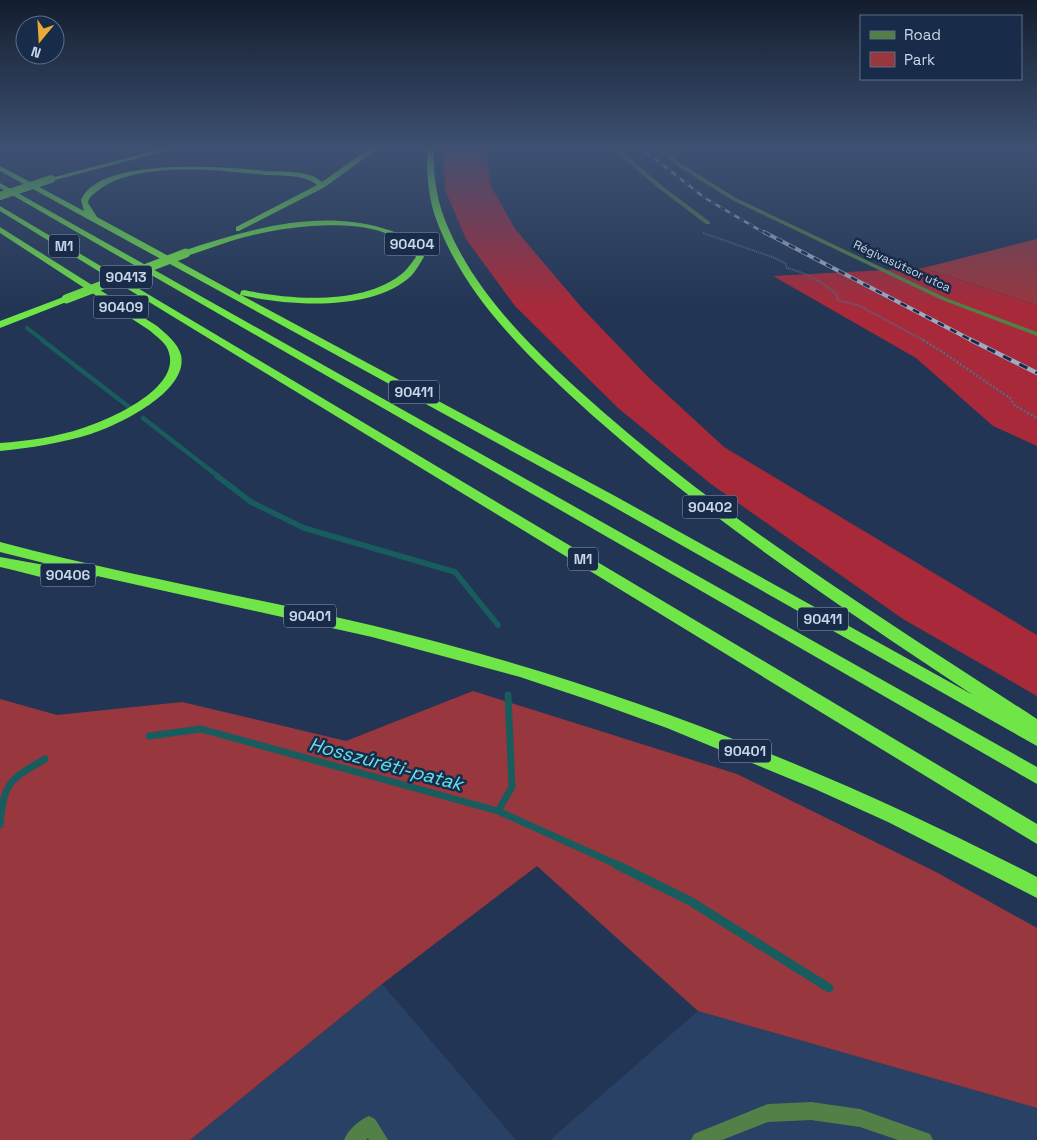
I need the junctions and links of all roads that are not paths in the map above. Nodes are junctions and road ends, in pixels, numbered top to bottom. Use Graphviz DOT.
graph roads {
  1 [pos="30,201"];
  2 [pos="62,201"];
  3 [pos="85,201"];
  4 [pos="293,201"];
  5 [pos="436,201"];
  6 [pos="679,201"];
  7 [pos="739,201"];
  8 [pos="0,208"];
  9 [pos="103,223"];
  10 [pos="708,223"];
  11 [pos="0,229"];
  12 [pos="186,253"];
  13 [pos="218,285"];
  14 [pos="66,299"];
  15 [pos="0,320"];
  16 [pos="0,325"];
  17 [pos="1037,334"];
  18 [pos="0,447"];
  19 [pos="0,547"];
  20 [pos="0,562"];
  21 [pos="138,579"];
  22 [pos="1037,728"];
  23 [pos="1037,739"];
  24 [pos="1037,776"];
  25 [pos="1037,835"];
  26 [pos="1037,888"];
  27 [pos="352,1140"];
  28 [pos="380,1140"];
  29 [pos="700,1140"];
  30 [pos="924,1140"];
  1 -- 24 [label="highway, M1"];
  2 -- 9 [label="highway, 90411"];
  3 -- 9 [label="highway"];
  4 -- 12 [label="highway, 90413"];
  5 -- 22 [label="highway, 90402"];
  6 -- 10 [label="street"];
  7 -- 17 [label="street, Régivasútsor utca"];
  8 -- 25 [label="highway, M1"];
  9 -- 13 [label="highway, 90411"];
  11 -- 18 [label="highway, 90409"];
  12 -- 13 [label="highway, 90404"];
  12 -- 14 [label="highway, 90413, bridge"];
  13 -- 23 [label="highway, 90411"];
  14 -- 15 [label="highway, 90413"];
  14 -- 16 [label="highway"];
  19 -- 21 [label="highway, 90401"];
  20 -- 21 [label="highway, 90406"];
  21 -- 26 [label="highway, 90401"];
  27 -- 28 [label="street"];
  29 -- 30 [label="street"];
}
